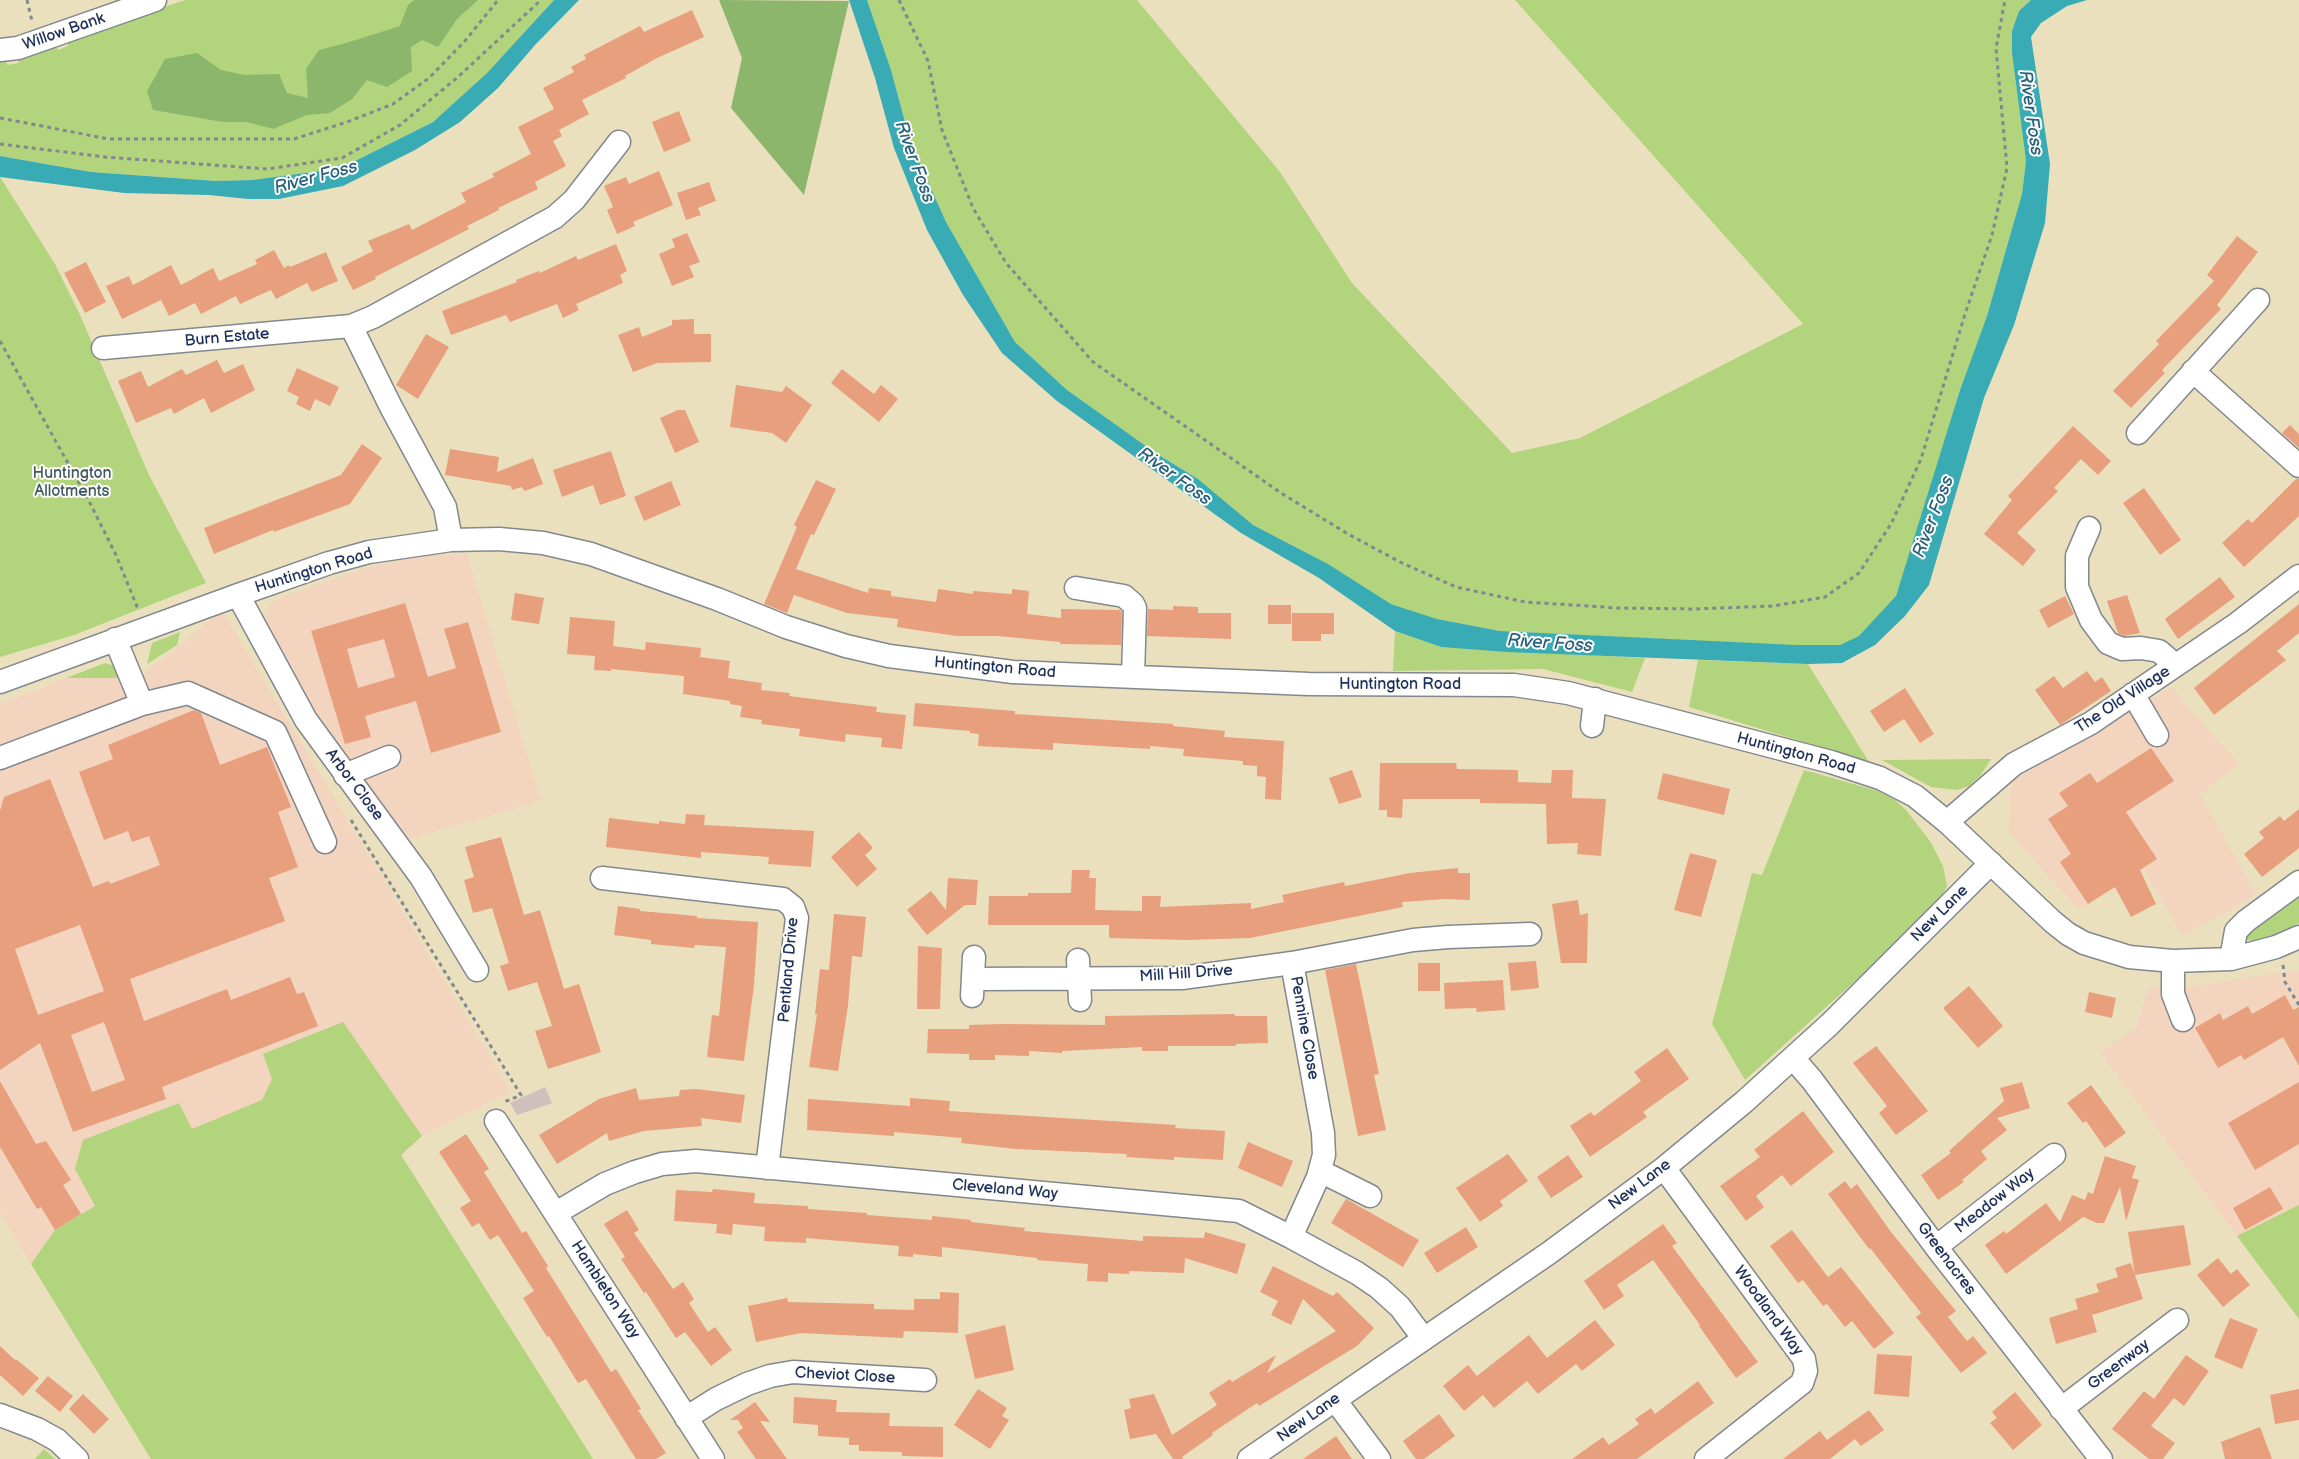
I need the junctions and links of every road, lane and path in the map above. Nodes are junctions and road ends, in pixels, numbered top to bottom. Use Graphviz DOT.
graph roads {
  1 [pos="155,0"];
  2 [pos="498,0"];
  3 [pos="540,0"];
  4 [pos="899,0"];
  5 [pos="2005,0"];
  6 [pos="0,50"];
  7 [pos="0,118"];
  8 [pos="619,142"];
  9 [pos="0,144"];
  10 [pos="2258,300"];
  11 [pos="351,326"];
  12 [pos="0,341"];
  13 [pos="103,348"];
  14 [pos="2193,371"];
  15 [pos="2138,433"];
  16 [pos="2299,466"];
  17 [pos="2089,528"];
  18 [pos="451,540"];
  19 [pos="2299,576"];
  20 [pos="1076,588"];
  21 [pos="238,595"];
  22 [pos="142,617"];
  23 [pos="115,639"];
  24 [pos="2175,665"];
  25 [pos="1133,678"];
  26 [pos="0,682"];
  27 [pos="2133,694"];
  28 [pos="1595,700"];
  29 [pos="142,704"];
  30 [pos="1592,726"];
  31 [pos="2157,735"];
  32 [pos="389,757"];
  33 [pos="0,758"];
  34 [pos="345,775"];
  35 [pos="346,811"];
  36 [pos="1947,822"];
  37 [pos="325,842"];
  38 [pos="1991,863"];
  39 [pos="602,878"];
  40 [pos="2299,882"];
  41 [pos="1530,934"];
  42 [pos="2299,937"];
  43 [pos="974,957"];
  44 [pos="2231,959"];
  45 [pos="2173,961"];
  46 [pos="1292,963"];
  47 [pos="477,970"];
  48 [pos="2183,1020"];
  49 [pos="1793,1058"];
  50 [pos="496,1121"];
  51 [pos="2054,1155"];
  52 [pos="768,1168"];
  53 [pos="1664,1168"];
  54 [pos="1320,1171"];
  55 [pos="1370,1196"];
  56 [pos="556,1213"];
  57 [pos="1291,1237"];
  58 [pos="1936,1247"];
  59 [pos="2177,1320"];
  60 [pos="1424,1339"];
  61 [pos="925,1380"];
  62 [pos="1335,1400"];
  63 [pos="2061,1409"];
  64 [pos="0,1415"];
  65 [pos="686,1418"];
  66 [pos="1262,1456"];
  67 [pos="78,1459"];
  68 [pos="713,1459"];
  69 [pos="1379,1459"];
  70 [pos="1706,1459"];
  71 [pos="2101,1459"];
  1 -- 6 [label="street, Willow Bank"];
  2 -- 7 [label="path"];
  3 -- 9 [label="path"];
  4 -- 5 [label="path"];
  8 -- 11 [label="street, Burn Estate"];
  10 -- 14 [label="street"];
  11 -- 13 [label="street, Burn Estate"];
  11 -- 18 [label="street"];
  12 -- 22 [label="path"];
  14 -- 15 [label="street"];
  14 -- 16 [label="street"];
  17 -- 24 [label="street"];
  18 -- 21 [label="street, Huntington Road"];
  18 -- 25 [label="street, Huntington Road"];
  19 -- 24 [label="street, The Old Village"];
  20 -- 25 [label="street"];
  21 -- 23 [label="street, Huntington Road"];
  21 -- 34 [label="street, Arbor Close"];
  23 -- 26 [label="street, Huntington Road"];
  23 -- 29 [label="street"];
  24 -- 27 [label="street, The Old Village"];
  25 -- 28 [label="street, Huntington Road"];
  27 -- 31 [label="street"];
  27 -- 36 [label="street, The Old Village"];
  28 -- 30 [label="street"];
  28 -- 36 [label="street, Huntington Road"];
  29 -- 33 [label="street"];
  29 -- 37 [label="street"];
  32 -- 34 [label="street"];
  34 -- 47 [label="street, Arbor Close"];
  35 -- 50 [label="path"];
  36 -- 38 [label="street, Huntington Road"];
  38 -- 45 [label="street, Huntington Road"];
  38 -- 49 [label="street, New Lane"];
  39 -- 52 [label="street, Pentland Drive"];
  40 -- 44 [label="street"];
  41 -- 46 [label="street, Pennine Close"];
  42 -- 44 [label="street, Huntington Road"];
  43 -- 46 [label="street, Mill Hill Drive"];
  44 -- 45 [label="street, Huntington Road"];
  45 -- 48 [label="street"];
  46 -- 54 [label="street, Pennine Close"];
  49 -- 53 [label="street, New Lane"];
  49 -- 58 [label="street, Greenacres"];
  50 -- 56 [label="street, Hambleton Way"];
  51 -- 58 [label="street, Meadow Way"];
  52 -- 56 [label="street, Cleveland Way"];
  52 -- 57 [label="street, Cleveland Way"];
  53 -- 60 [label="street, New Lane"];
  53 -- 70 [label="street, Woodland Way"];
  54 -- 55 [label="street"];
  54 -- 57 [label="street, Pennine Close"];
  56 -- 65 [label="street, Hambleton Way"];
  57 -- 60 [label="street, Cleveland Way"];
  58 -- 63 [label="street, Greenacres"];
  59 -- 63 [label="street, Greenway"];
  60 -- 62 [label="street, New Lane"];
  61 -- 65 [label="street, Cheviot Close"];
  62 -- 66 [label="street, New Lane"];
  62 -- 69 [label="street"];
  63 -- 71 [label="street, Greenacres"];
  64 -- 67 [label="street"];
  65 -- 68 [label="street, Hambleton Way"];
}
